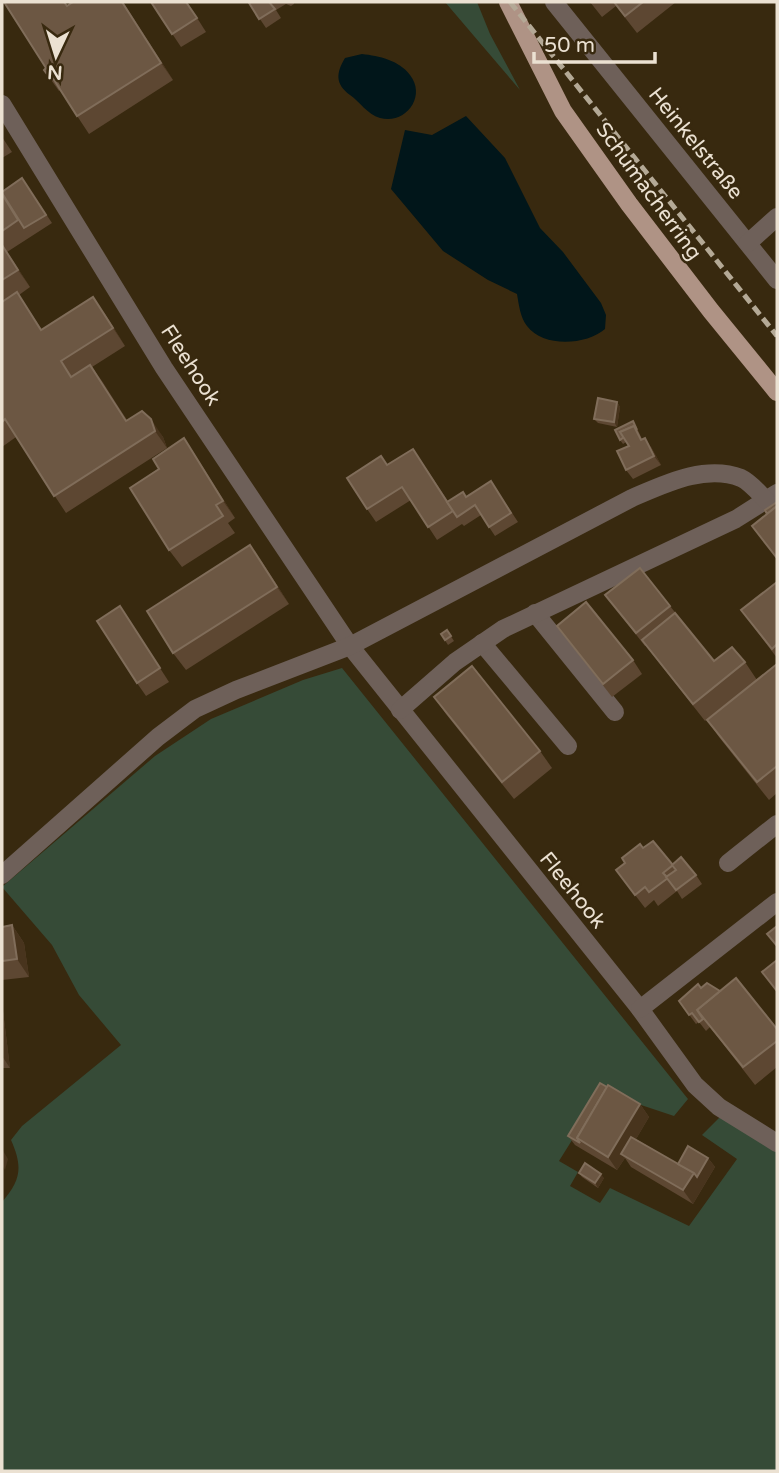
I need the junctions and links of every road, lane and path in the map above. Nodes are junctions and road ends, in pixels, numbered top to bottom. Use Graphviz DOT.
graph roads {
  1 [pos="508,2"];
  2 [pos="554,2"];
  3 [pos="2,104"];
  4 [pos="777,217"];
  5 [pos="748,243"];
  6 [pos="777,280"];
  7 [pos="777,392"];
  8 [pos="772,497"];
  9 [pos="535,613"];
  10 [pos="482,643"];
  11 [pos="350,646"];
  12 [pos="400,710"];
  13 [pos="615,712"];
  14 [pos="568,746"];
  15 [pos="777,824"];
  16 [pos="728,863"];
  17 [pos="2,875"];
  18 [pos="777,902"];
  19 [pos="640,1009"];
  20 [pos="777,1143"];
  1 -- 7 [label="main road, Schumacherring"];
  2 -- 5 [label="street, Heinkelstraße"];
  3 -- 11 [label="street, Fleehook"];
  4 -- 5 [label="street"];
  5 -- 6 [label="street, Heinkelstraße"];
  8 -- 9 [label="street"];
  8 -- 11 [label="street"];
  9 -- 10 [label="street"];
  9 -- 13 [label="street"];
  10 -- 12 [label="street"];
  10 -- 14 [label="street"];
  11 -- 12 [label="street, Fleehook"];
  11 -- 17 [label="street"];
  12 -- 19 [label="street, Fleehook"];
  15 -- 16 [label="street"];
  18 -- 19 [label="street"];
  19 -- 20 [label="street, Fleehook"];
}
